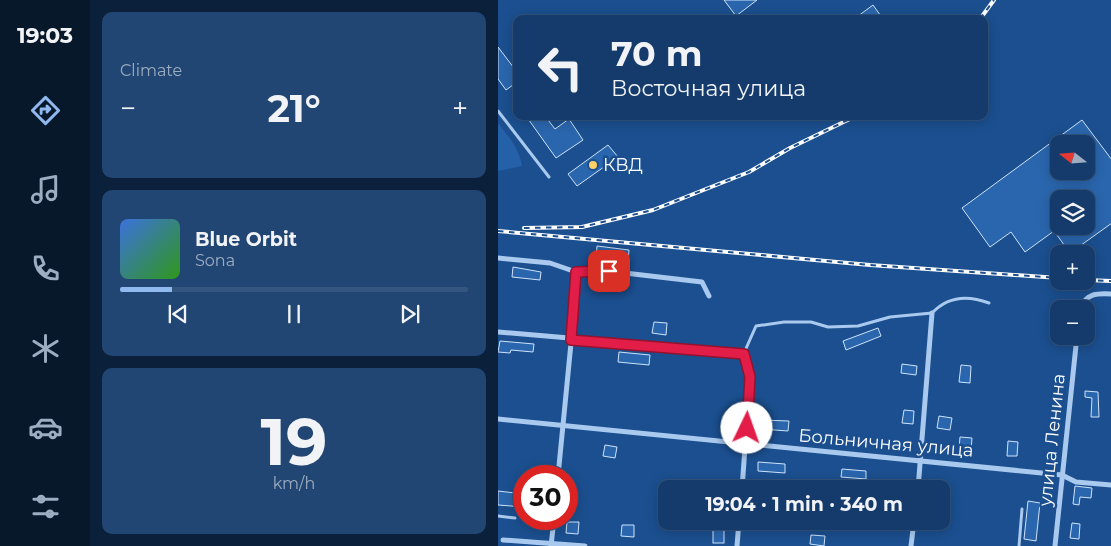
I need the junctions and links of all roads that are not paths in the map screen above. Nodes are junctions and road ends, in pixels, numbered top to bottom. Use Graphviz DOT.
graph roads {
  1 [pos="498,110"];
  2 [pos="549,177"];
  3 [pos="498,258"];
  4 [pos="576,272"];
  5 [pos="1112,294"];
  6 [pos="709,296"];
  7 [pos="1086,300"];
  8 [pos="989,303"];
  9 [pos="932,313"];
  10 [pos="498,332"];
  11 [pos="571,340"];
  12 [pos="1076,345"];
  13 [pos="744,354"];
  14 [pos="498,419"];
  15 [pos="563,425"];
  16 [pos="746,444"];
  17 [pos="921,460"];
  18 [pos="559,465"];
  19 [pos="1062,475"];
  20 [pos="743,480"];
  21 [pos="919,480"];
  22 [pos="1112,485"];
  23 [pos="1022,509"];
  24 [pos="498,516"];
  25 [pos="513,518"];
  26 [pos="553,530"];
  27 [pos="738,530"];
  28 [pos="913,530"];
  29 [pos="503,540"];
  30 [pos="551,544"];
  31 [pos="585,546"];
  32 [pos="737,546"];
  33 [pos="912,546"];
  34 [pos="1019,546"];
  35 [pos="1055,546"];
  1 -- 2 [label="lane"];
  3 -- 4 [label="street"];
  4 -- 6 [label="street"];
  4 -- 11 [label="street"];
  5 -- 7 [label="street"];
  8 -- 9 [label="lane"];
  9 -- 13 [label="lane"];
  9 -- 17 [label="street"];
  10 -- 11 [label="street"];
  11 -- 13 [label="street"];
  11 -- 15 [label="street"];
  12 -- 19 [label="street, улица Ленина"];
  13 -- 16 [label="street"];
  14 -- 15 [label="street, Больничная улица"];
  15 -- 16 [label="street, Больничная улица"];
  15 -- 18 [label="street"];
  16 -- 17 [label="street, Больничная улица"];
  16 -- 20 [label="street"];
  17 -- 19 [label="street, Больничная улица"];
  17 -- 21 [label="street"];
  19 -- 22 [label="street, Больничная улица"];
  19 -- 35 [label="street, улица Ленина"];
  23 -- 34 [label="lane"];
  24 -- 25 [label="lane"];
  26 -- 30 [label="street"];
  27 -- 32 [label="street"];
  28 -- 33 [label="street"];
  29 -- 30 [label="street"];
  30 -- 31 [label="street"];
}
